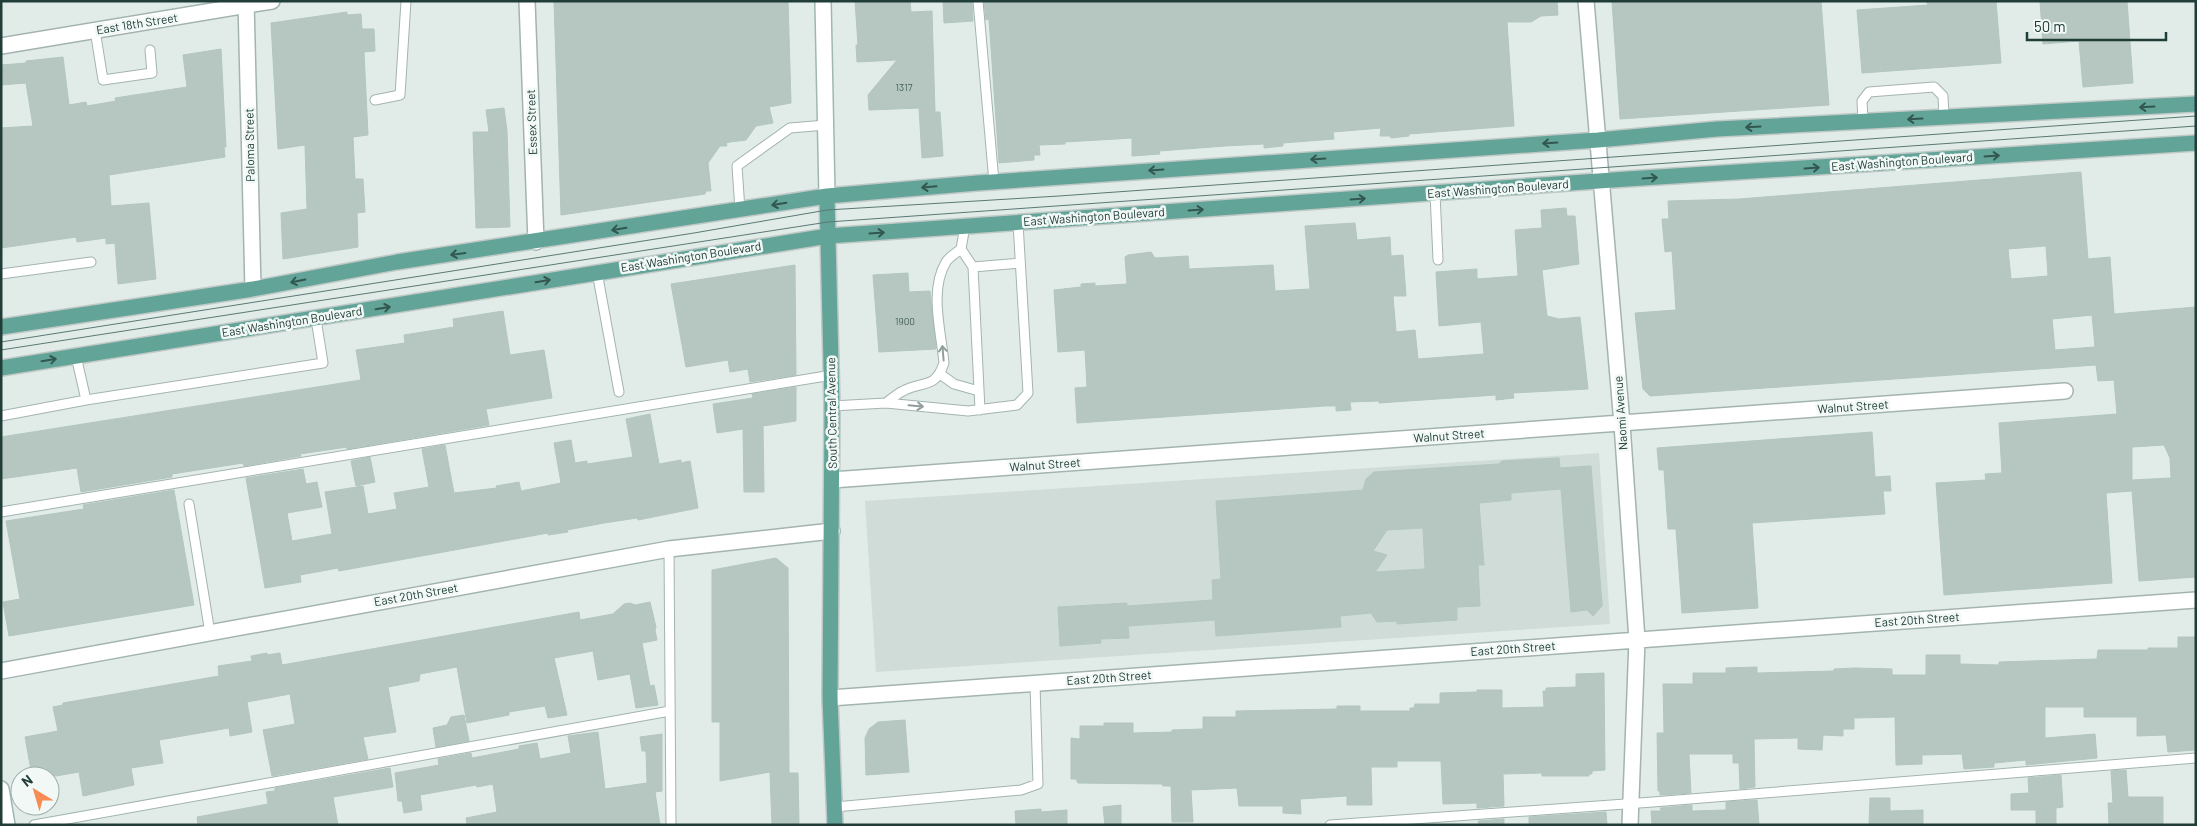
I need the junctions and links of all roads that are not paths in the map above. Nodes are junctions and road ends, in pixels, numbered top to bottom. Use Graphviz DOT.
graph roads {
  1 [pos="272,1"];
  2 [pos="406,1"];
  3 [pos="528,1"];
  4 [pos="823,1"];
  5 [pos="978,1"];
  6 [pos="1586,1"];
  7 [pos="246,3"];
  8 [pos="95,30"];
  9 [pos="1,46"];
  10 [pos="150,50"];
  11 [pos="375,100"];
  12 [pos="2196,104"];
  13 [pos="1944,117"];
  14 [pos="1863,122"];
  15 [pos="826,125"];
  16 [pos="1598,140"];
  17 [pos="2196,143"];
  18 [pos="1601,181"];
  19 [pos="994,182"];
  20 [pos="1435,193"];
  21 [pos="827,196"];
  22 [pos="740,210"];
  23 [pos="1018,223"];
  24 [pos="965,226"];
  25 [pos="828,236"];
  26 [pos="536,242"];
  27 [pos="961,249"];
  28 [pos="1438,260"];
  29 [pos="91,262"];
  30 [pos="1020,263"];
  31 [pos="973,267"];
  32 [pos="597,272"];
  33 [pos="1,274"];
  34 [pos="253,289"];
  35 [pos="316,319"];
  36 [pos="1,327"];
  37 [pos="76,356"];
  38 [pos="1,368"];
  39 [pos="940,374"];
  40 [pos="832,375"];
  41 [pos="979,391"];
  42 [pos="2065,391"];
  43 [pos="619,392"];
  44 [pos="86,400"];
  45 [pos="886,403"];
  46 [pos="832,406"];
  47 [pos="980,410"];
  48 [pos="1,416"];
  49 [pos="1622,424"];
  50 [pos="832,480"];
  51 [pos="189,504"];
  52 [pos="1,512"];
  53 [pos="832,531"];
  54 [pos="669,549"];
  55 [pos="2196,600"];
  56 [pos="210,633"];
  57 [pos="1637,640"];
  58 [pos="1,671"];
  59 [pos="1036,684"];
  60 [pos="830,698"];
  61 [pos="670,711"];
  62 [pos="2196,758"];
  63 [pos="1,789"];
  64 [pos="1630,804"];
  65 [pos="835,807"];
  66 [pos="7,825"];
  67 [pos="34,825"];
  68 [pos="671,825"];
  69 [pos="835,825"];
  70 [pos="1330,825"];
  71 [pos="1630,825"];
  1 -- 7 [label="street, East 18th Street"];
  2 -- 11 [label="lane"];
  3 -- 26 [label="street, Essex Street"];
  4 -- 15 [label="street, South Central Avenue"];
  5 -- 19 [label="lane"];
  6 -- 16 [label="street, Naomi Avenue"];
  7 -- 8 [label="street, East 18th Street"];
  7 -- 34 [label="street, Paloma Street"];
  8 -- 9 [label="street, East 18th Street"];
  8 -- 10 [label="lane"];
  12 -- 13 [label="main road, one-way"];
  13 -- 14 [label="main road, one-way"];
  13 -- 14 [label="lane"];
  14 -- 16 [label="main road, one-way"];
  15 -- 21 [label="street, South Central Avenue"];
  15 -- 22 [label="lane"];
  16 -- 18 [label="street, Naomi Avenue"];
  16 -- 19 [label="main road, one-way"];
  18 -- 17 [label="main road, East Washington Boulevard, one-way"];
  18 -- 20 [label="main road, East Washington Boulevard"];
  18 -- 49 [label="street, Naomi Avenue"];
  19 -- 21 [label="main road, one-way"];
  23 -- 20 [label="main road, East Washington Boulevard, one-way"];
  20 -- 28 [label="lane"];
  21 -- 22 [label="main road, one-way"];
  21 -- 25 [label="main road, South Central Avenue"];
  22 -- 26 [label="main road, one-way"];
  23 -- 24 [label="main road, East Washington Boulevard"];
  23 -- 30 [label="lane"];
  25 -- 24 [label="main road, East Washington Boulevard, one-way"];
  24 -- 27 [label="lane"];
  25 -- 32 [label="main road, East Washington Boulevard"];
  25 -- 40 [label="main road, South Central Avenue"];
  26 -- 34 [label="main road, one-way"];
  27 -- 31 [label="lane"];
  39 -- 27 [label="lane, one-way"];
  29 -- 33 [label="lane"];
  30 -- 31 [label="lane"];
  30 -- 47 [label="lane"];
  31 -- 41 [label="lane"];
  35 -- 32 [label="main road, East Washington Boulevard, one-way"];
  32 -- 43 [label="lane"];
  34 -- 36 [label="main road"];
  35 -- 37 [label="main road, East Washington Boulevard"];
  35 -- 44 [label="lane"];
  38 -- 37 [label="main road, East Washington Boulevard, one-way"];
  37 -- 44 [label="lane"];
  39 -- 41 [label="lane"];
  39 -- 45 [label="lane"];
  40 -- 46 [label="main road, South Central Avenue"];
  40 -- 52 [label="lane"];
  41 -- 47 [label="lane"];
  42 -- 49 [label="street, Walnut Street"];
  44 -- 48 [label="lane"];
  45 -- 46 [label="lane"];
  45 -- 47 [label="lane, one-way"];
  46 -- 50 [label="main road, South Central Avenue"];
  49 -- 50 [label="street, Walnut Street"];
  49 -- 57 [label="street, Naomi Avenue"];
  50 -- 53 [label="main road, South Central Avenue"];
  51 -- 56 [label="lane"];
  53 -- 54 [label="street, East 20th Street"];
  53 -- 60 [label="main road, South Central Avenue"];
  54 -- 56 [label="street, East 20th Street"];
  54 -- 61 [label="lane"];
  55 -- 57 [label="street, East 20th Street"];
  56 -- 58 [label="street, East 20th Street"];
  57 -- 59 [label="street, East 20th Street"];
  57 -- 64 [label="street, Naomi Avenue"];
  59 -- 60 [label="street, East 20th Street"];
  59 -- 65 [label="lane"];
  60 -- 65 [label="main road, South Central Avenue"];
  61 -- 67 [label="lane"];
  61 -- 68 [label="lane"];
  62 -- 64 [label="lane"];
  63 -- 66 [label="street"];
  64 -- 70 [label="lane"];
  64 -- 71 [label="street, Naomi Avenue"];
  65 -- 69 [label="main road, South Central Avenue"];
}
